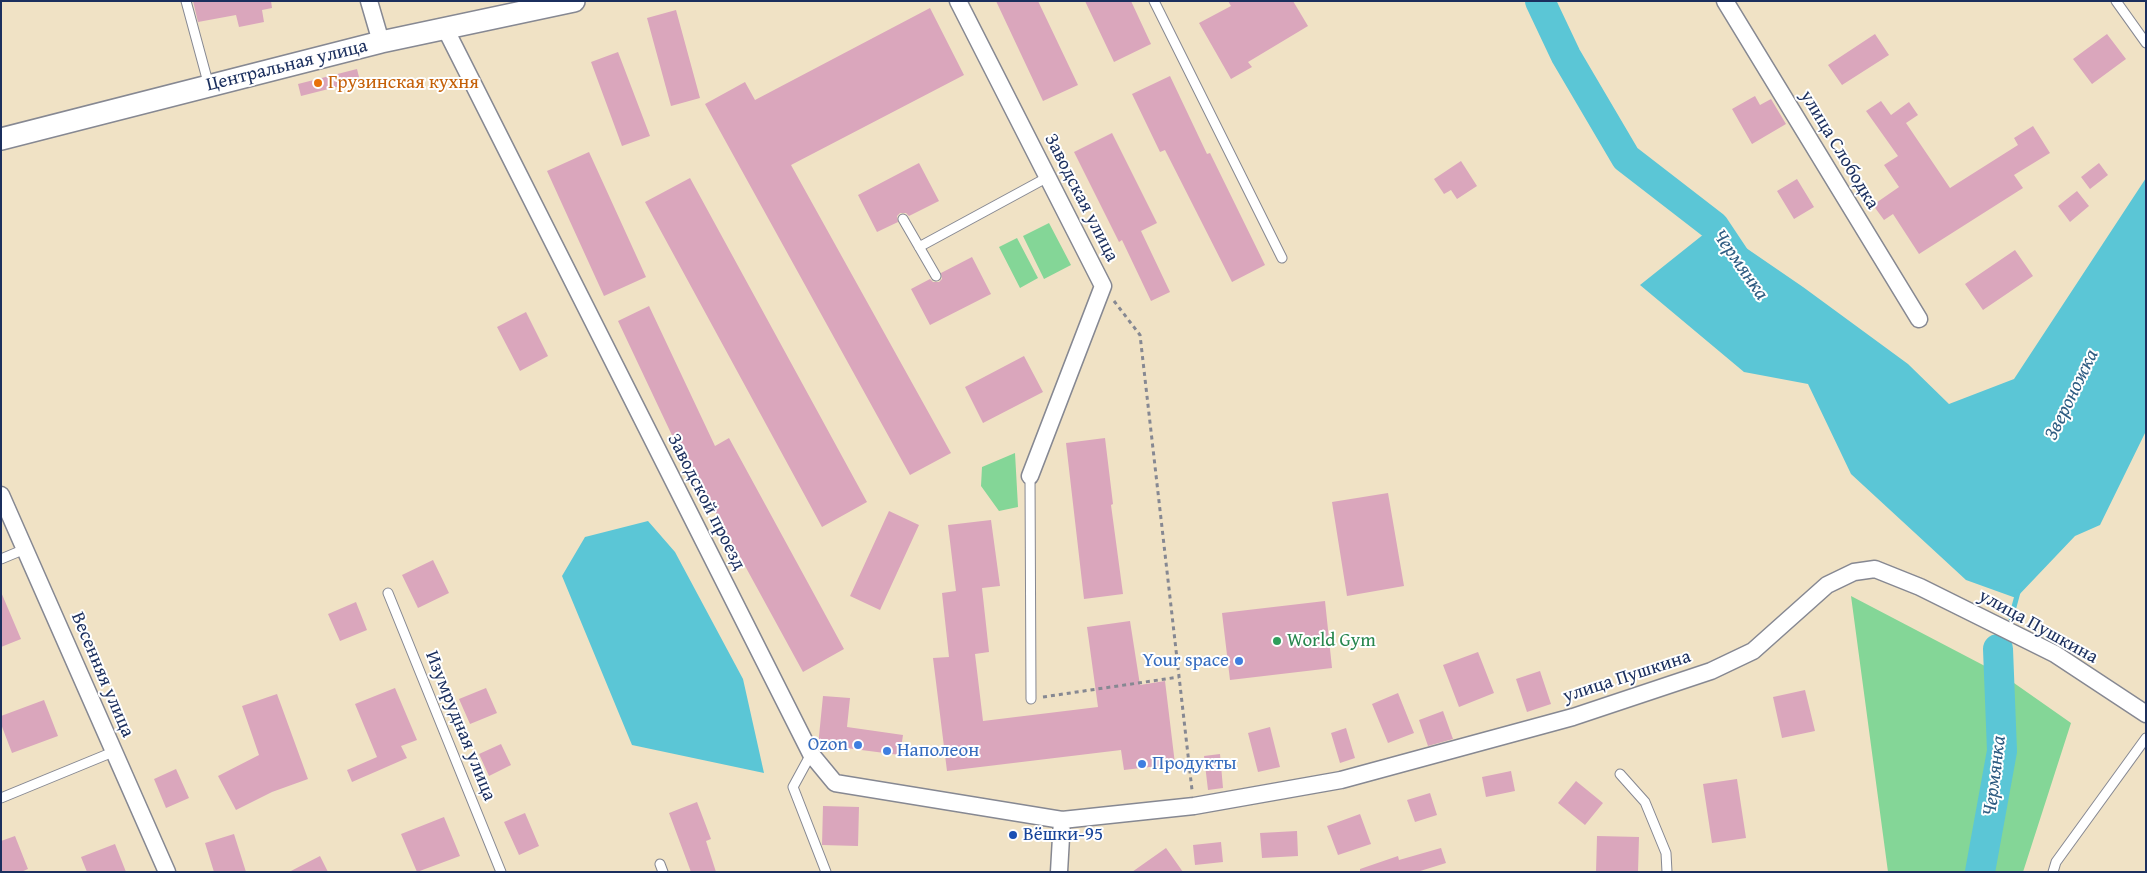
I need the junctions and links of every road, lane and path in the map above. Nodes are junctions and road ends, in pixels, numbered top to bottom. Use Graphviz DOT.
graph roads {
  1 [pos="186,1"];
  2 [pos="369,1"];
  3 [pos="574,1"];
  4 [pos="958,1"];
  5 [pos="1154,1"];
  6 [pos="1725,1"];
  7 [pos="2116,1"];
  8 [pos="445,28"];
  9 [pos="381,42"];
  10 [pos="2146,43"];
  11 [pos="209,86"];
  12 [pos="1,139"];
  13 [pos="1048,178"];
  14 [pos="903,219"];
  15 [pos="919,248"];
  16 [pos="1282,258"];
  17 [pos="936,276"];
  18 [pos="1103,286"];
  19 [pos="1919,319"];
  20 [pos="1030,476"];
  21 [pos="1,495"];
  22 [pos="25,549"];
  23 [pos="1,559"];
  24 [pos="388,593"];
  25 [pos="1179,677"];
  26 [pos="1031,699"];
  27 [pos="2146,714"];
  28 [pos="2146,738"];
  29 [pos="113,752"];
  30 [pos="811,754"];
  31 [pos="1620,774"];
  32 [pos="1,798"];
  33 [pos="1194,806"];
  34 [pos="1062,820"];
  35 [pos="167,872"];
  36 [pos="501,872"];
  37 [pos="826,872"];
  38 [pos="1059,872"];
  39 [pos="1667,872"];
  40 [pos="2053,872"];
  1 -- 11 [label="lane"];
  2 -- 9 [label="street"];
  3 -- 8 [label="street, Центральная улица"];
  4 -- 13 [label="street, Заводская улица"];
  5 -- 16 [label="lane"];
  6 -- 19 [label="street, улица Слободка"];
  7 -- 10 [label="lane"];
  8 -- 9 [label="street, Центральная улица"];
  8 -- 30 [label="street, Заводской проезд"];
  9 -- 11 [label="street, Центральная улица"];
  11 -- 12 [label="street, Центральная улица"];
  13 -- 15 [label="lane"];
  13 -- 18 [label="street, Заводская улица"];
  14 -- 15 [label="lane"];
  15 -- 17 [label="lane"];
  18 -- 20 [label="street, Заводская улица"];
  18 -- 25 [label="path"];
  20 -- 26 [label="lane"];
  21 -- 22 [label="street, Весенняя улица"];
  22 -- 23 [label="lane"];
  22 -- 29 [label="street, Весенняя улица"];
  24 -- 36 [label="lane, Изумрудная улица"];
  25 -- 26 [label="path"];
  25 -- 33 [label="path"];
  27 -- 33 [label="street, улица Пушкина"];
  28 -- 40 [label="lane"];
  29 -- 32 [label="lane"];
  29 -- 35 [label="street, Весенняя улица"];
  30 -- 34 [label="street, Заводской проезд"];
  30 -- 37 [label="lane"];
  31 -- 39 [label="lane"];
  33 -- 34 [label="street, улица Пушкина"];
  34 -- 38 [label="street"];
}
